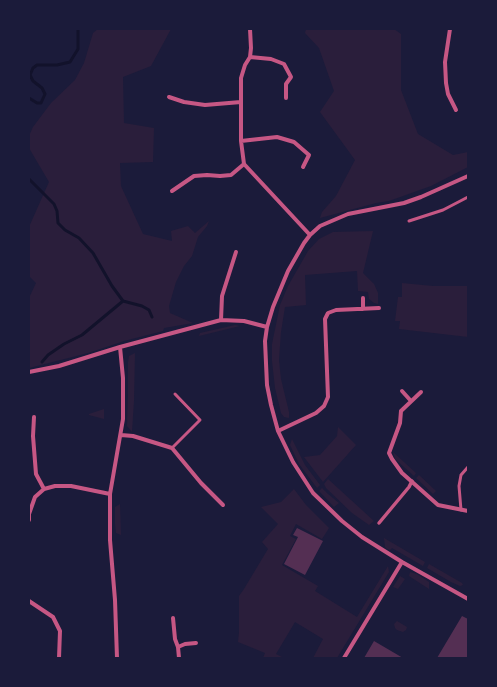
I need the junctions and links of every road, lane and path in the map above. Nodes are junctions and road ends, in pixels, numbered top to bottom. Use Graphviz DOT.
graph roads {
  1 [pos="450,29"];
  2 [pos="250,31"];
  3 [pos="250,56"];
  4 [pos="169,98"];
  5 [pos="286,98"];
  6 [pos="241,102"];
  7 [pos="456,110"];
  8 [pos="241,141"];
  9 [pos="244,164"];
  10 [pos="303,167"];
  11 [pos="468,176"];
  12 [pos="172,191"];
  13 [pos="468,197"];
  14 [pos="409,221"];
  15 [pos="310,235"];
  16 [pos="236,252"];
  17 [pos="363,298"];
  18 [pos="363,308"];
  19 [pos="379,308"];
  20 [pos="222,320"];
  21 [pos="267,327"];
  22 [pos="120,347"];
  23 [pos="29,372"];
  24 [pos="402,391"];
  25 [pos="421,392"];
  26 [pos="175,394"];
  27 [pos="411,401"];
  28 [pos="34,417"];
  29 [pos="278,431"];
  30 [pos="121,435"];
  31 [pos="172,448"];
  32 [pos="468,466"];
  33 [pos="412,481"];
  34 [pos="44,489"];
  35 [pos="110,494"];
  36 [pos="223,505"];
  37 [pos="461,510"];
  38 [pos="468,511"];
  39 [pos="29,520"];
  40 [pos="379,523"];
  41 [pos="402,562"];
  42 [pos="468,599"];
  43 [pos="29,601"];
  44 [pos="174,618"];
  45 [pos="196,643"];
  46 [pos="178,647"];
  47 [pos="59,658"];
  48 [pos="117,658"];
  49 [pos="179,658"];
  50 [pos="344,658"];
  1 -- 7 [label="street"];
  2 -- 3 [label="street"];
  3 -- 5 [label="street"];
  3 -- 6 [label="street"];
  4 -- 6 [label="street"];
  6 -- 8 [label="street"];
  8 -- 9 [label="street"];
  8 -- 10 [label="street"];
  9 -- 12 [label="street"];
  9 -- 15 [label="street"];
  11 -- 15 [label="street"];
  13 -- 14 [label="lane"];
  15 -- 21 [label="street"];
  16 -- 20 [label="street"];
  17 -- 18 [label="street"];
  18 -- 19 [label="street"];
  18 -- 29 [label="street"];
  20 -- 21 [label="street"];
  20 -- 22 [label="street"];
  21 -- 29 [label="street"];
  22 -- 23 [label="street"];
  22 -- 30 [label="street"];
  24 -- 27 [label="street"];
  25 -- 27 [label="street"];
  26 -- 31 [label="lane"];
  27 -- 33 [label="street"];
  28 -- 34 [label="street"];
  29 -- 41 [label="street"];
  30 -- 31 [label="street"];
  30 -- 35 [label="street"];
  31 -- 36 [label="street"];
  32 -- 37 [label="lane"];
  33 -- 37 [label="street"];
  33 -- 40 [label="street"];
  34 -- 35 [label="street"];
  34 -- 39 [label="street"];
  35 -- 48 [label="street"];
  37 -- 38 [label="street"];
  41 -- 42 [label="street"];
  41 -- 50 [label="street"];
  43 -- 47 [label="street"];
  44 -- 46 [label="street"];
  45 -- 46 [label="street"];
  46 -- 49 [label="street"];
}
